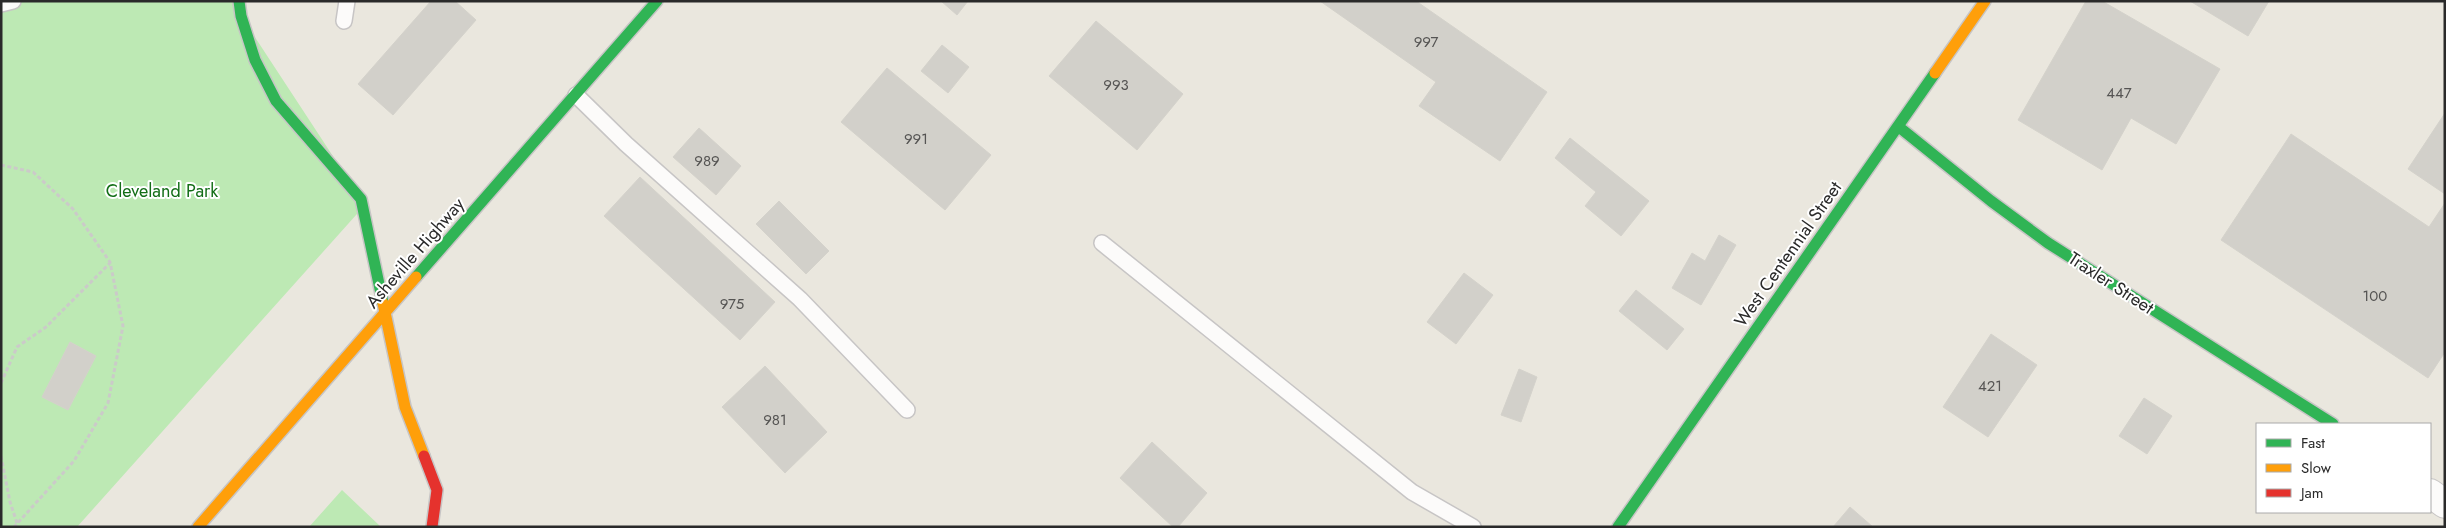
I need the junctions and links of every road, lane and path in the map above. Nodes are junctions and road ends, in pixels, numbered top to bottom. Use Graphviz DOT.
graph roads {
  1 [pos="13,1"];
  2 [pos="239,1"];
  3 [pos="347,1"];
  4 [pos="657,1"];
  5 [pos="1985,1"];
  6 [pos="1,4"];
  7 [pos="344,21"];
  8 [pos="576,95"];
  9 [pos="1899,127"];
  10 [pos="1,165"];
  11 [pos="1102,243"];
  12 [pos="110,262"];
  13 [pos="385,313"];
  14 [pos="1,383"];
  15 [pos="907,410"];
  16 [pos="2332,423"];
  17 [pos="1,456"];
  18 [pos="2431,494"];
  19 [pos="2445,504"];
  20 [pos="16,525"];
  21 [pos="198,527"];
  22 [pos="432,527"];
  23 [pos="1473,527"];
  24 [pos="1618,527"];
  1 -- 6 [label="lane"];
  2 -- 13 [label="street"];
  3 -- 7 [label="lane"];
  4 -- 8 [label="street, Asheville Highway"];
  5 -- 9 [label="street, West Centennial Street"];
  8 -- 13 [label="street, Asheville Highway"];
  8 -- 15 [label="lane"];
  9 -- 16 [label="street, Traxler Street"];
  9 -- 24 [label="street, West Centennial Street"];
  10 -- 12 [label="path"];
  11 -- 23 [label="lane"];
  12 -- 14 [label="path"];
  12 -- 20 [label="path"];
  13 -- 21 [label="street, Asheville Highway"];
  13 -- 22 [label="street"];
  17 -- 20 [label="path"];
  18 -- 19 [label="street"];
}
